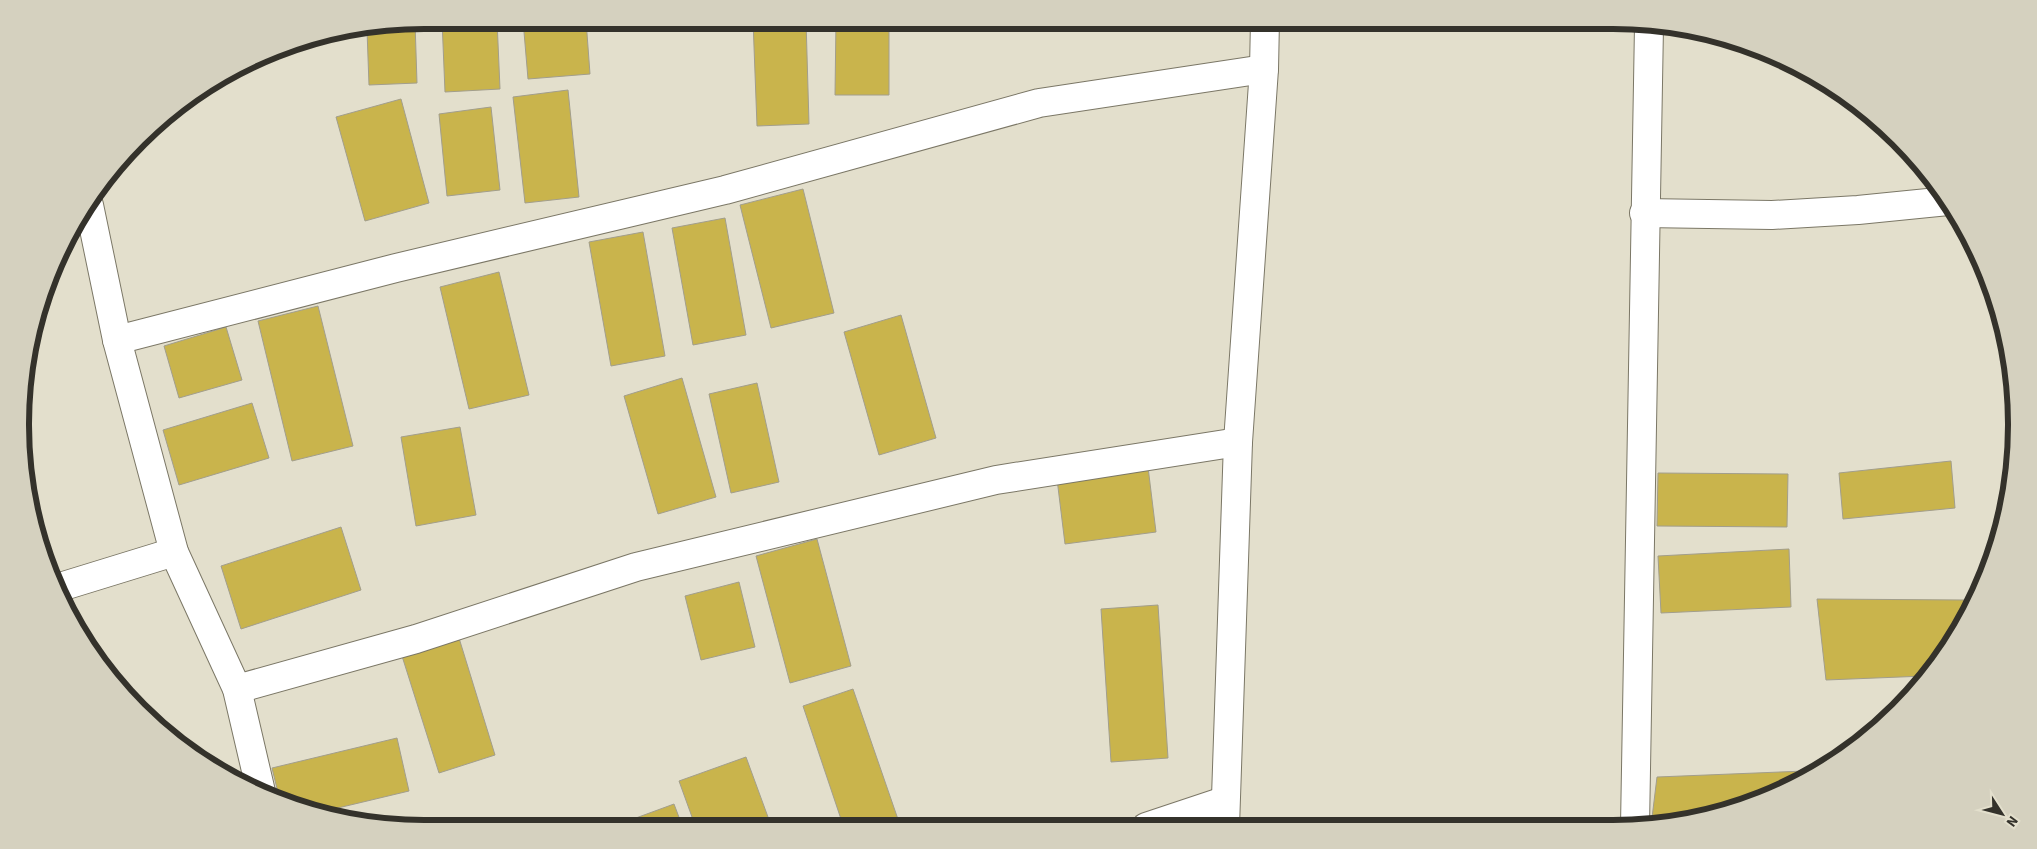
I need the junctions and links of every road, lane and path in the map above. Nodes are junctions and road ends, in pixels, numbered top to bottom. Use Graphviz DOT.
graph roads {
  1 [pos="1265,29"];
  2 [pos="1649,31"];
  3 [pos="1264,69"];
  4 [pos="1940,203"];
  5 [pos="1644,213"];
  6 [pos="90,214"];
  7 [pos="117,340"];
  8 [pos="1238,442"];
  9 [pos="174,552"];
  10 [pos="64,586"];
  11 [pos="237,689"];
  12 [pos="259,784"];
  13 [pos="1225,814"];
  14 [pos="1635,819"];
  15 [pos="1189,820"];
  1 -- 3 [label="street"];
  2 -- 5 [label="street"];
  3 -- 7 [label="street"];
  3 -- 8 [label="street"];
  4 -- 5 [label="street"];
  5 -- 14 [label="street"];
  6 -- 7 [label="street"];
  7 -- 9 [label="street"];
  8 -- 11 [label="street"];
  8 -- 13 [label="street"];
  9 -- 10 [label="street"];
  9 -- 11 [label="street"];
  11 -- 12 [label="street"];
  13 -- 15 [label="street"];
}
